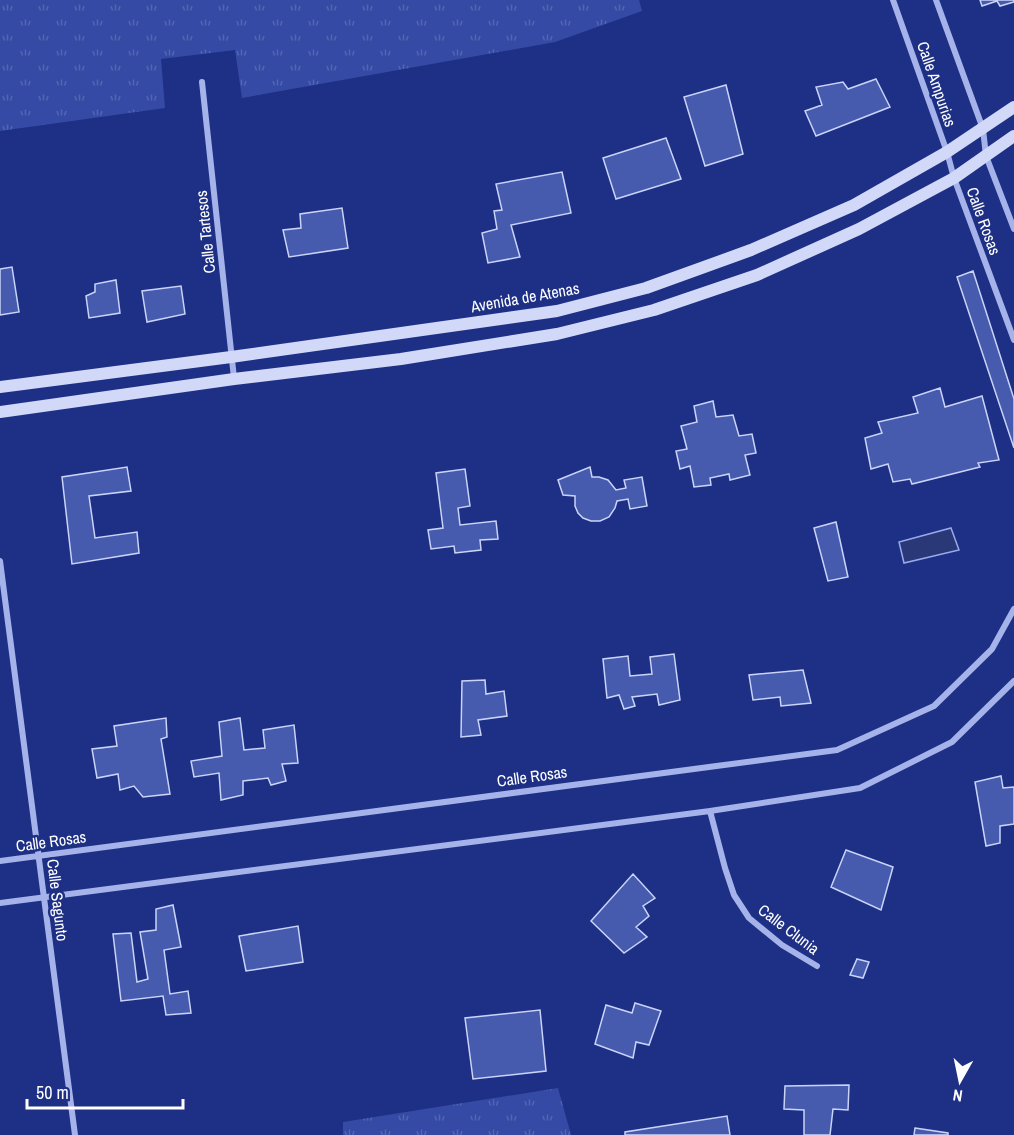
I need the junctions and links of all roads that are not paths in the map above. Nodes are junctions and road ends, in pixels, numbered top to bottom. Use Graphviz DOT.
graph roads {
  1 [pos="893,0"];
  2 [pos="936,0"];
  3 [pos="202,82"];
  4 [pos="1014,107"];
  5 [pos="983,129"];
  6 [pos="1014,136"];
  7 [pos="947,152"];
  8 [pos="986,156"];
  9 [pos="954,178"];
  10 [pos="1014,229"];
  11 [pos="1014,340"];
  12 [pos="231,357"];
  13 [pos="234,379"];
  14 [pos="0,387"];
  15 [pos="0,412"];
  16 [pos="0,561"];
  17 [pos="1014,609"];
  18 [pos="1014,681"];
  19 [pos="710,811"];
  20 [pos="39,856"];
  21 [pos="0,861"];
  22 [pos="44,897"];
  23 [pos="0,903"];
  24 [pos="817,966"];
  25 [pos="75,1135"];
  1 -- 7 [label="street, Calle Ampurias"];
  2 -- 5 [label="street, Calle Ampurias"];
  3 -- 12 [label="street, Calle Tartesos"];
  4 -- 5 [label="main road, Avenida de Atenas"];
  5 -- 7 [label="main road, Avenida de Atenas"];
  5 -- 8 [label="street, Calle Rosas"];
  6 -- 8 [label="main road"];
  7 -- 9 [label="street, Calle Ampurias"];
  7 -- 12 [label="main road, Avenida de Atenas"];
  8 -- 9 [label="main road"];
  8 -- 10 [label="street, Calle Rosas"];
  9 -- 11 [label="street, Calle Rosas"];
  9 -- 13 [label="main road"];
  12 -- 13 [label="street, Calle Tartesos"];
  12 -- 14 [label="main road, Avenida de Atenas"];
  13 -- 15 [label="main road"];
  16 -- 20 [label="street, Calle Sagunto"];
  17 -- 20 [label="street, Calle Rosas"];
  18 -- 19 [label="street"];
  19 -- 22 [label="street"];
  19 -- 24 [label="street, Calle Clunia"];
  20 -- 21 [label="street, Calle Rosas"];
  20 -- 22 [label="street, Calle Sagunto"];
  22 -- 23 [label="street"];
  22 -- 25 [label="street, Calle Sagunto"];
}
